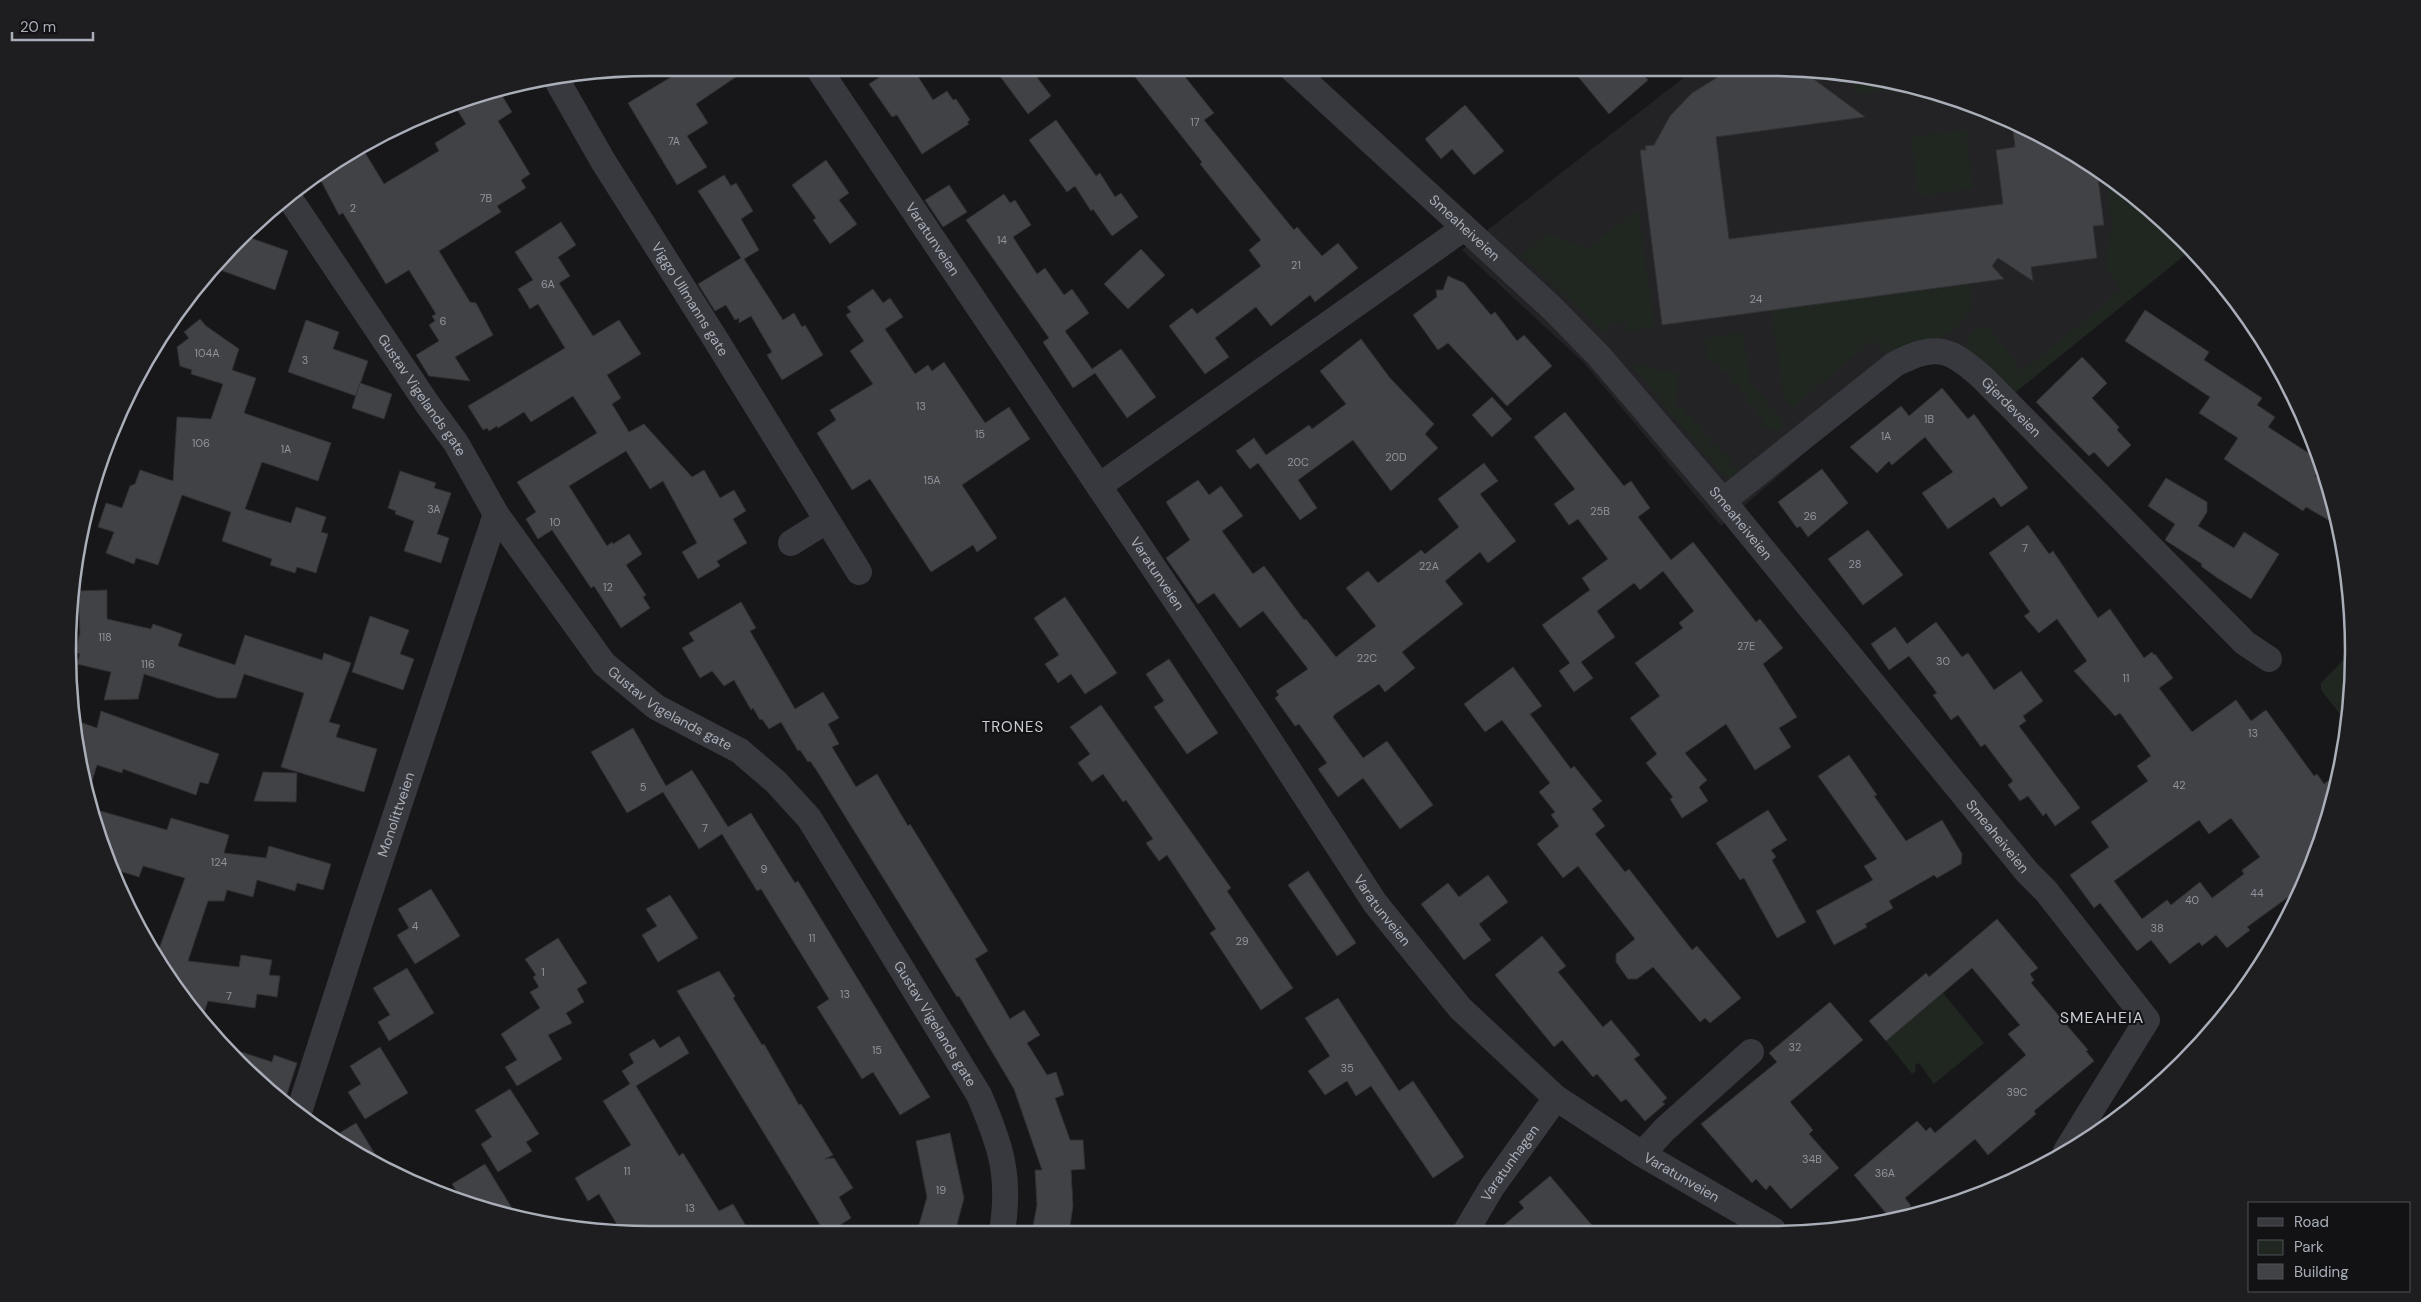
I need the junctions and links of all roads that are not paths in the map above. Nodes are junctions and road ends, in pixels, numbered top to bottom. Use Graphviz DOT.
graph roads {
  1 [pos="823,76"];
  2 [pos="1300,76"];
  3 [pos="559,84"];
  4 [pos="292,202"];
  5 [pos="1464,228"];
  6 [pos="1098,486"];
  7 [pos="1722,501"];
  8 [pos="496,514"];
  9 [pos="826,521"];
  10 [pos="791,543"];
  11 [pos="858,572"];
  12 [pos="2269,659"];
  13 [pos="1751,1052"];
  14 [pos="1556,1098"];
  15 [pos="301,1107"];
  16 [pos="2074,1139"];
  17 [pos="1642,1154"];
  18 [pos="1003,1226"];
  19 [pos="1469,1226"];
  20 [pos="1766,1226"];
  1 -- 6 [label="street, Varatunveien"];
  2 -- 5 [label="street, Smeaheiveien"];
  3 -- 9 [label="street, Viggo Ullmanns gate"];
  4 -- 8 [label="street, Gustav Vigelands gate"];
  5 -- 6 [label="street"];
  5 -- 7 [label="street, Smeaheiveien"];
  6 -- 14 [label="street, Varatunveien"];
  7 -- 12 [label="street, Gjerdeveien"];
  7 -- 16 [label="street, Smeaheiveien"];
  8 -- 15 [label="street, Monolittveien"];
  8 -- 18 [label="street, Gustav Vigelands gate"];
  9 -- 10 [label="street"];
  9 -- 11 [label="street, Viggo Ullmanns gate"];
  13 -- 17 [label="street"];
  14 -- 17 [label="street, Varatunveien"];
  14 -- 19 [label="street, Varatunhagen"];
  17 -- 20 [label="street, Varatunveien"];
}
